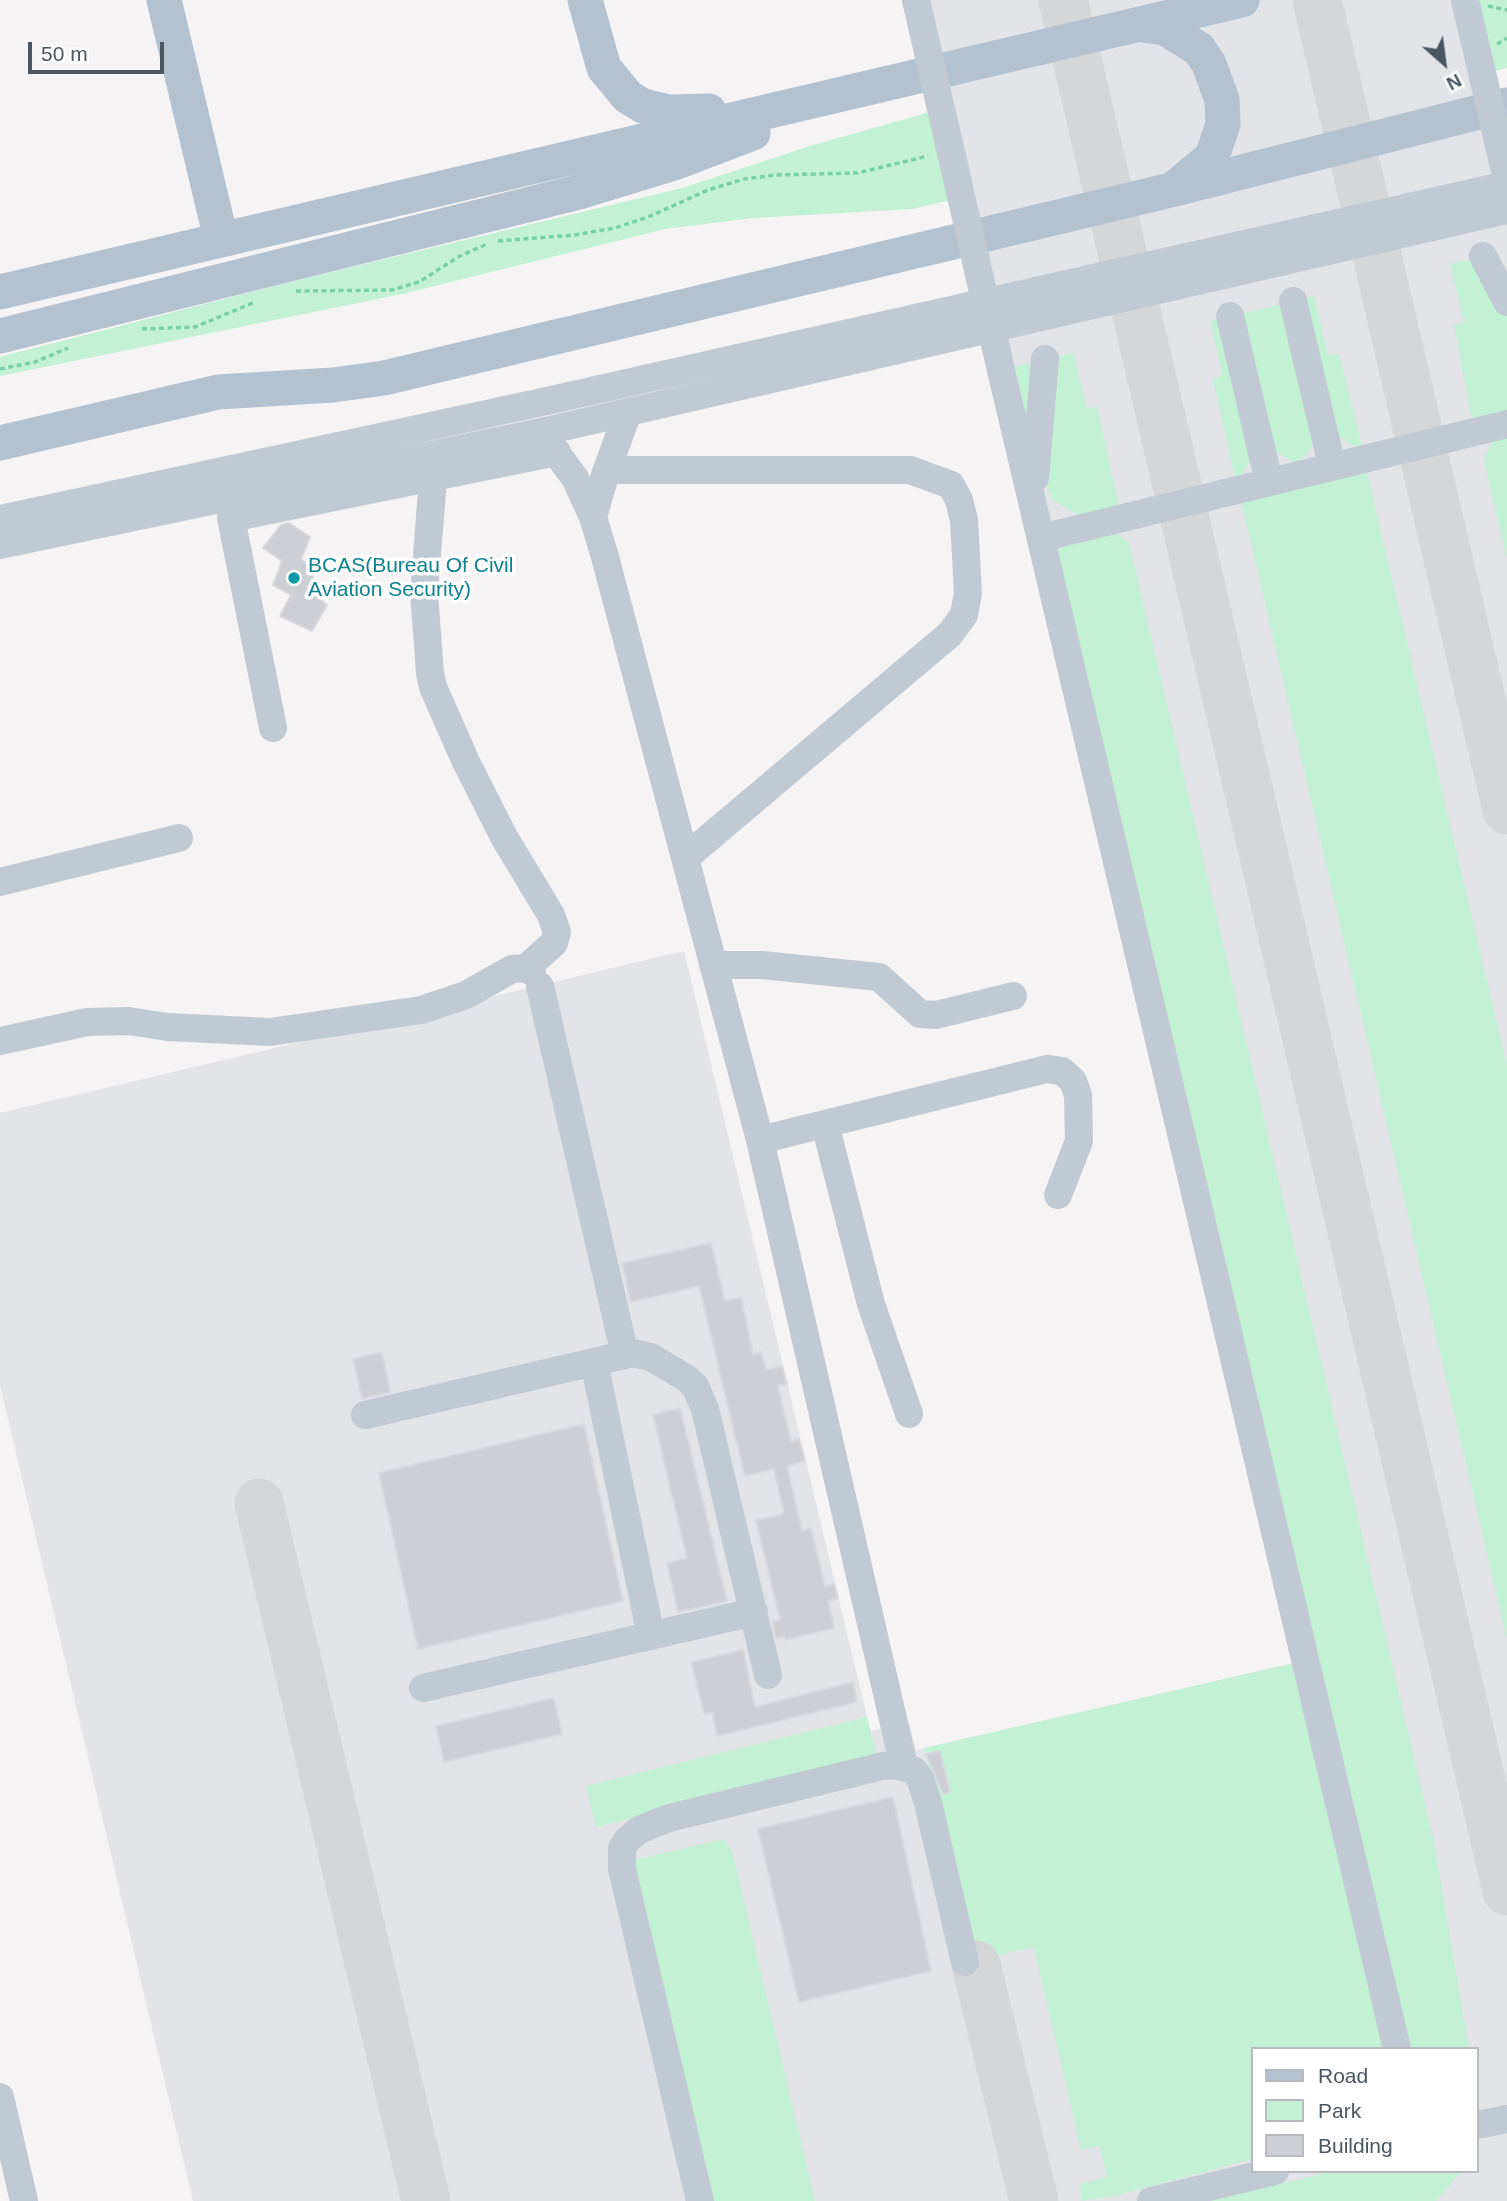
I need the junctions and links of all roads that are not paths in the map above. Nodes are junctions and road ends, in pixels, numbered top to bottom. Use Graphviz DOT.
graph roads {
  1 [pos="164,0"];
  2 [pos="585,0"];
  3 [pos="916,0"];
  4 [pos="1242,0"];
  5 [pos="1465,0"];
  6 [pos="1139,24"];
  7 [pos="846,93"];
  8 [pos="1507,105"];
  9 [pos="1507,183"];
  10 [pos="1171,190"];
  11 [pos="1507,210"];
  12 [pos="221,239"];
  13 [pos="1483,256"];
  14 [pos="0,292"];
  15 [pos="1293,301"];
  16 [pos="1507,302"];
  17 [pos="1230,316"];
  18 [pos="0,337"];
  19 [pos="1045,359"];
  20 [pos="628,412"];
  21 [pos="1507,424"];
  22 [pos="549,442"];
  23 [pos="0,443"];
  24 [pos="1332,467"];
  25 [pos="606,472"];
  26 [pos="433,479"];
  27 [pos="1269,482"];
  28 [pos="1033,504"];
  29 [pos="593,517"];
  30 [pos="0,519"];
  31 [pos="1041,538"];
  32 [pos="0,544"];
  33 [pos="273,728"];
  34 [pos="179,838"];
  35 [pos="685,858"];
  36 [pos="0,882"];
  37 [pos="713,965"];
  38 [pos="532,975"];
  39 [pos="1013,996"];
  40 [pos="0,1041"];
  41 [pos="825,1124"];
  42 [pos="760,1140"];
  43 [pos="1058,1195"];
  44 [pos="625,1354"];
  45 [pos="594,1362"];
  46 [pos="909,1414"];
  47 [pos="365,1415"];
  48 [pos="754,1612"];
  49 [pos="651,1636"];
  50 [pos="768,1675"];
  51 [pos="423,1688"];
  52 [pos="904,1767"];
  53 [pos="965,1962"];
  54 [pos="1397,2047"];
  55 [pos="0,2097"];
  56 [pos="1507,2119"];
  57 [pos="1479,2125"];
  58 [pos="1267,2173"];
  59 [pos="24,2201"];
  60 [pos="700,2201"];
  61 [pos="1151,2201"];
  1 -- 12 [label="main road"];
  2 -- 7 [label="main road"];
  3 -- 28 [label="street, bridge"];
  4 -- 6 [label="main road"];
  5 -- 9 [label="street, bridge"];
  6 -- 7 [label="main road"];
  6 -- 10 [label="main road"];
  7 -- 12 [label="main road"];
  7 -- 18 [label="main road"];
  8 -- 10 [label="main road"];
  9 -- 30 [label="street"];
  10 -- 23 [label="main road"];
  11 -- 20 [label="street"];
  12 -- 14 [label="main road"];
  13 -- 16 [label="street"];
  15 -- 24 [label="street"];
  17 -- 27 [label="street"];
  19 -- 28 [label="street"];
  20 -- 22 [label="street"];
  20 -- 25 [label="street"];
  21 -- 24 [label="street"];
  22 -- 26 [label="street"];
  22 -- 29 [label="street"];
  22 -- 32 [label="street"];
  24 -- 27 [label="street"];
  25 -- 29 [label="street"];
  25 -- 35 [label="street"];
  26 -- 33 [label="street"];
  26 -- 38 [label="street"];
  27 -- 31 [label="street"];
  28 -- 31 [label="street"];
  29 -- 35 [label="street"];
  31 -- 54 [label="street"];
  34 -- 36 [label="street"];
  35 -- 37 [label="street"];
  37 -- 39 [label="street"];
  37 -- 42 [label="street"];
  38 -- 40 [label="street"];
  38 -- 44 [label="street"];
  41 -- 42 [label="street"];
  41 -- 43 [label="street"];
  41 -- 46 [label="street"];
  42 -- 52 [label="street"];
  44 -- 45 [label="street"];
  44 -- 48 [label="street"];
  45 -- 47 [label="street"];
  45 -- 49 [label="street"];
  48 -- 49 [label="street"];
  48 -- 50 [label="street"];
  49 -- 51 [label="street"];
  52 -- 53 [label="street"];
  52 -- 60 [label="street"];
  55 -- 59 [label="street"];
  56 -- 57 [label="street"];
  58 -- 61 [label="street"];
}
